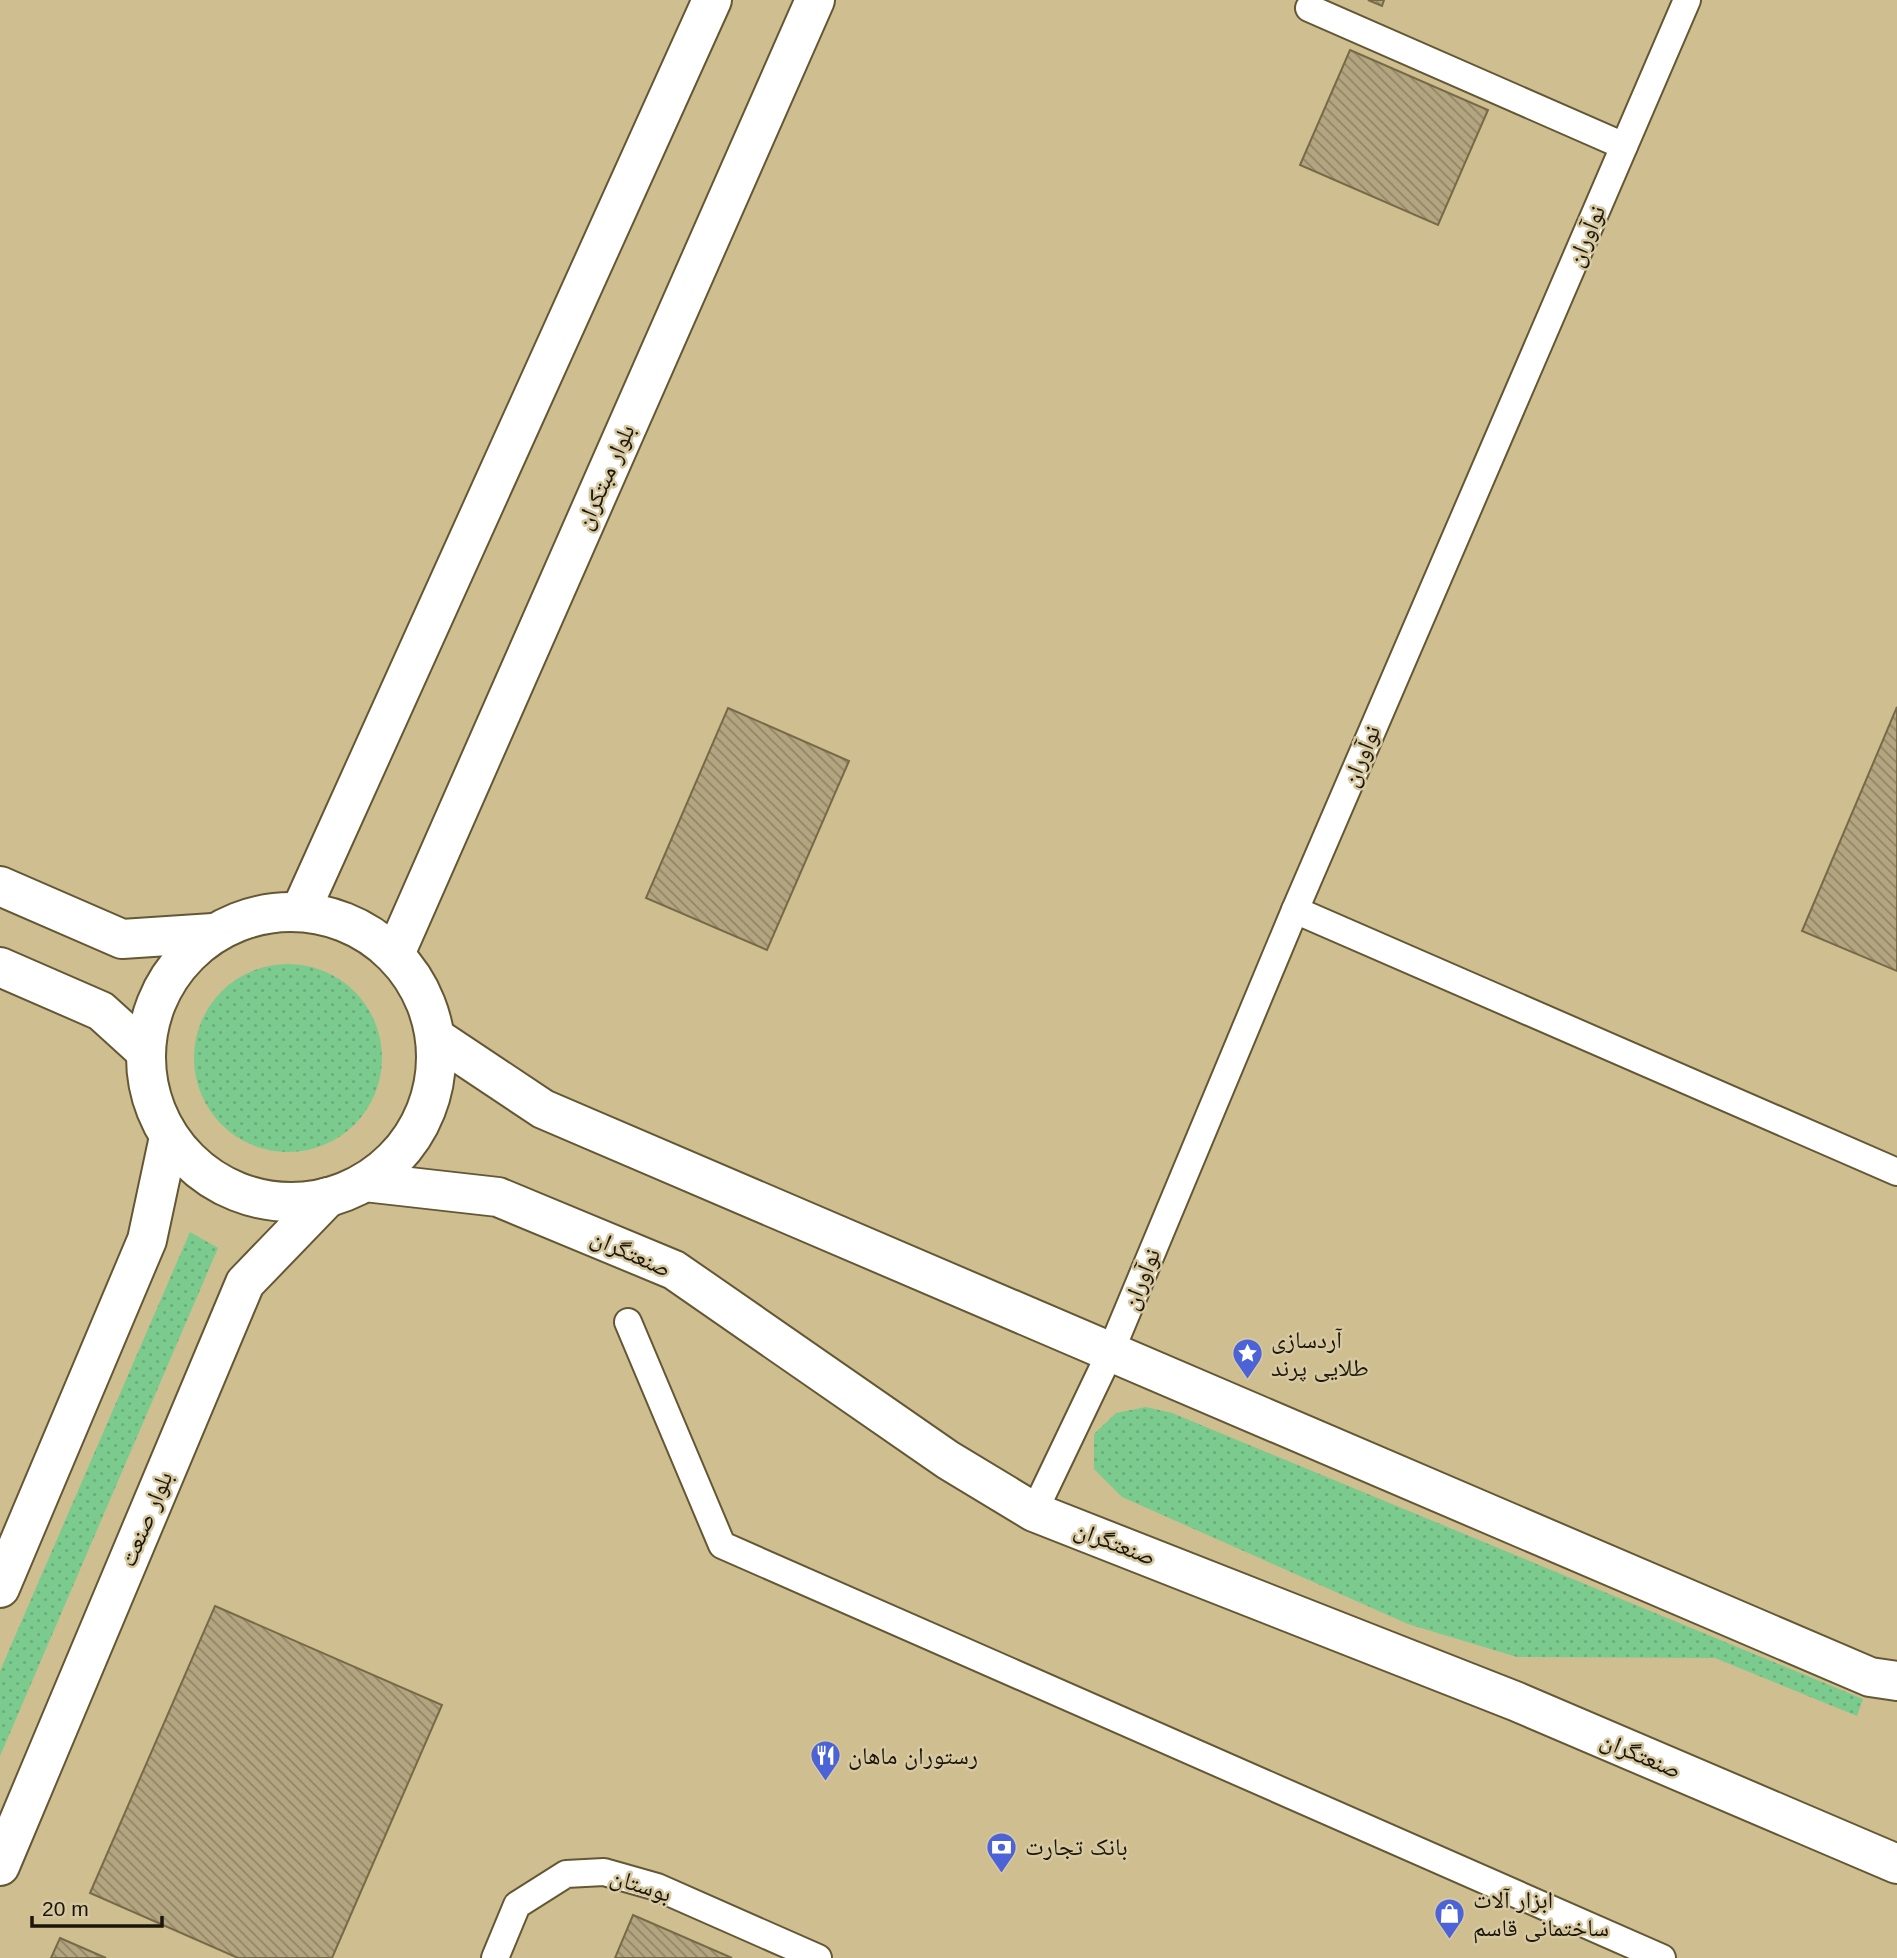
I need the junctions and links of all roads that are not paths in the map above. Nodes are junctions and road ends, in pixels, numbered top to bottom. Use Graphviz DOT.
graph roads {
  1 [pos="712,0"];
  2 [pos="815,0"];
  3 [pos="1687,0"];
  4 [pos="1308,8"];
  5 [pos="1624,146"];
  6 [pos="0,886"];
  7 [pos="301,911"];
  8 [pos="1295,911"];
  9 [pos="213,933"];
  10 [pos="395,954"];
  11 [pos="0,967"];
  12 [pos="435,1037"];
  13 [pos="145,1051"];
  14 [pos="169,1137"];
  15 [pos="1897,1172"];
  16 [pos="365,1182"];
  17 [pos="328,1198"];
  18 [pos="628,1322"];
  19 [pos="1110,1353"];
  20 [pos="1034,1512"];
  21 [pos="0,1588"];
  22 [pos="1897,1681"];
  23 [pos="1897,1864"];
  24 [pos="0,1866"];
  25 [pos="495,1958"];
  26 [pos="818,1958"];
  27 [pos="1662,1958"];
  1 -- 7 [label="street"];
  2 -- 10 [label="street, بلوار مبتکران"];
  3 -- 5 [label="lane, نوآوران"];
  4 -- 5 [label="lane"];
  5 -- 8 [label="lane, نوآوران"];
  6 -- 9 [label="street"];
  7 -- 9 [label="street"];
  7 -- 10 [label="street"];
  8 -- 15 [label="lane"];
  8 -- 19 [label="lane, نوآوران"];
  9 -- 13 [label="street"];
  10 -- 12 [label="street"];
  11 -- 13 [label="street"];
  12 -- 16 [label="street"];
  12 -- 19 [label="street"];
  13 -- 14 [label="street"];
  14 -- 17 [label="street"];
  14 -- 21 [label="street"];
  16 -- 17 [label="street"];
  16 -- 20 [label="street, صنعتگران"];
  17 -- 24 [label="street, بلوار صنعت"];
  18 -- 27 [label="lane"];
  19 -- 20 [label="lane, نوآوران"];
  19 -- 22 [label="street"];
  20 -- 23 [label="street, صنعتگران"];
  25 -- 26 [label="lane, بوستان"];
}
